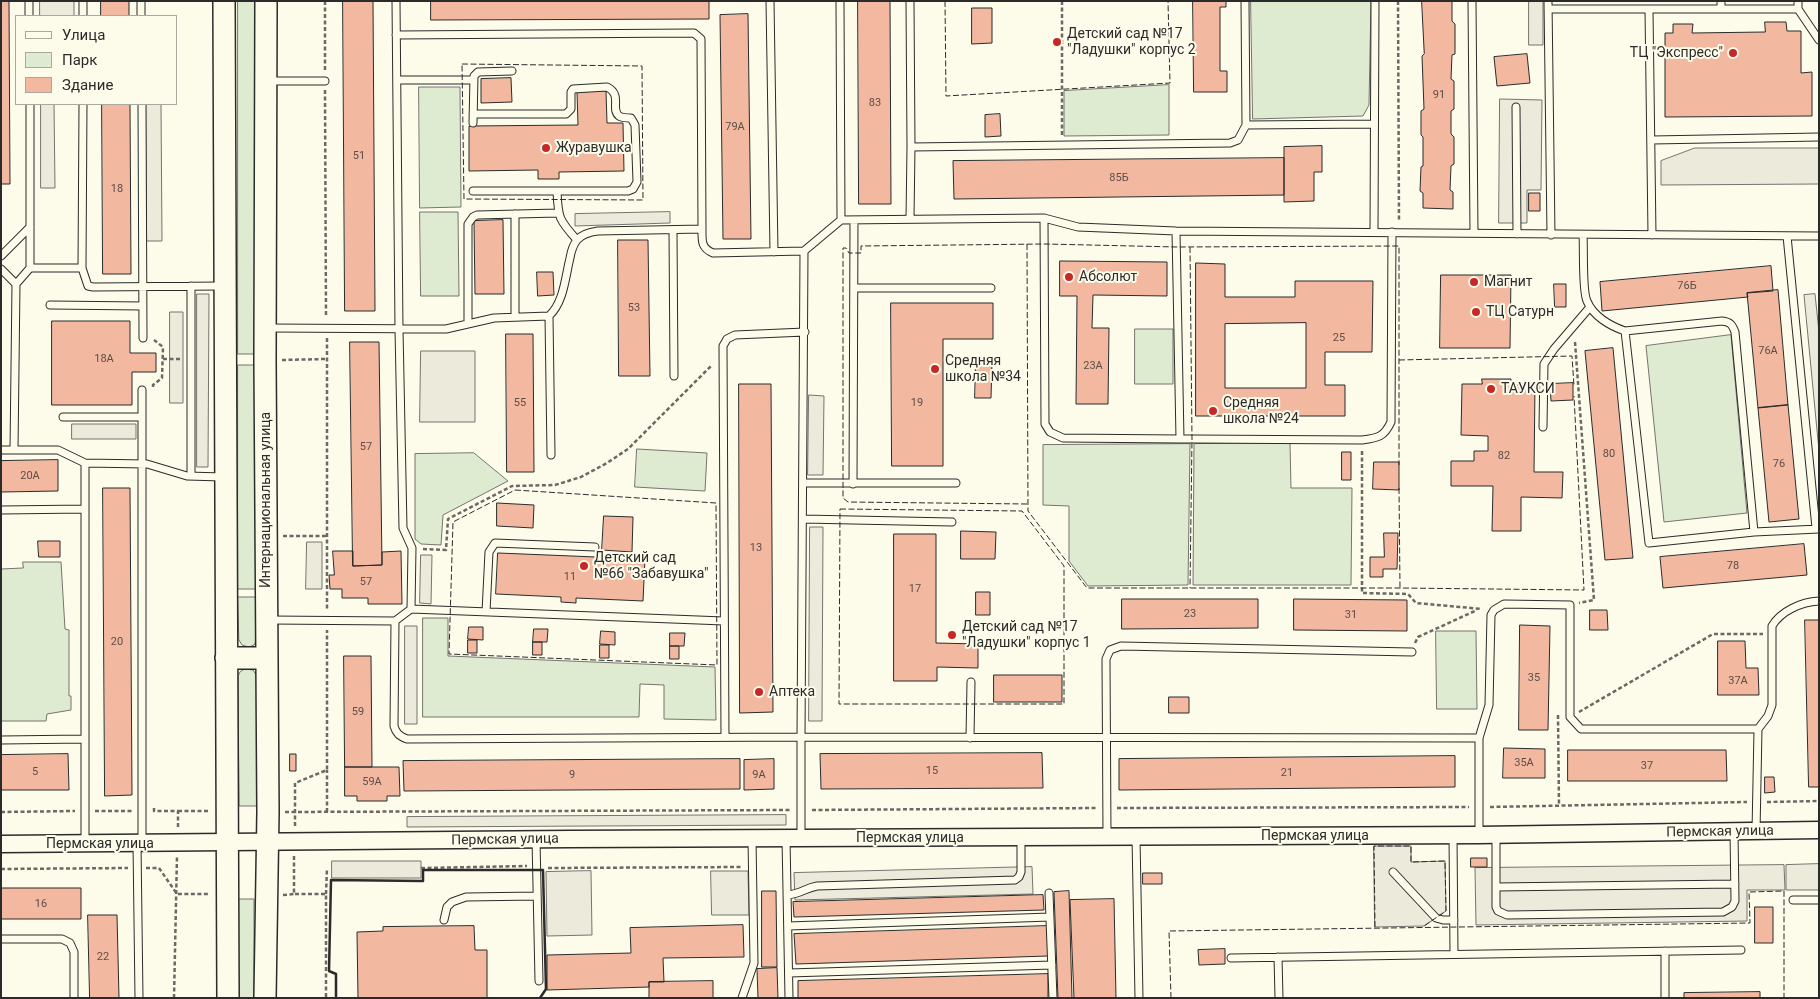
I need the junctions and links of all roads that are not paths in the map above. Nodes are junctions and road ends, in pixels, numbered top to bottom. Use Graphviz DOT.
graph roads {
  1 [pos="29,1"];
  2 [pos="83,1"];
  3 [pos="141,1"];
  4 [pos="224,1"];
  5 [pos="266,1"];
  6 [pos="396,1"];
  7 [pos="770,1"];
  8 [pos="840,1"];
  9 [pos="910,1"];
  10 [pos="1245,1"];
  11 [pos="1375,1"];
  12 [pos="1472,1"];
  13 [pos="1721,1"];
  14 [pos="1548,5"];
  15 [pos="1798,5"];
  16 [pos="1721,9"];
  17 [pos="1649,10"];
  18 [pos="29,15"];
  19 [pos="83,15"];
  20 [pos="141,15"];
  21 [pos="396,35"];
  22 [pos="1819,40"];
  23 [pos="512,71"];
  24 [pos="397,80"];
  25 [pos="473,80"];
  26 [pos="266,81"];
  27 [pos="326,81"];
  28 [pos="30,105"];
  29 [pos="83,105"];
  30 [pos="142,105"];
  31 [pos="1516,107"];
  32 [pos="473,114"];
  33 [pos="473,123"];
  34 [pos="1374,124"];
  35 [pos="1246,125"];
  36 [pos="1819,137"];
  37 [pos="1652,140"];
  38 [pos="911,147"];
  39 [pos="557,191"];
  40 [pos="473,192"];
  41 [pos="558,213"];
  42 [pos="515,214"];
  43 [pos="1044,218"];
  44 [pos="910,219"];
  45 [pos="841,220"];
  46 [pos="854,220"];
  47 [pos="30,227"];
  48 [pos="702,229"];
  49 [pos="673,230"];
  50 [pos="1176,231"];
  51 [pos="1374,232"];
  52 [pos="1395,232"];
  53 [pos="1474,233"];
  54 [pos="1517,234"];
  55 [pos="1551,235"];
  56 [pos="1583,235"];
  57 [pos="1652,235"];
  58 [pos="1787,236"];
  59 [pos="1819,236"];
  60 [pos="577,240"];
  61 [pos="804,251"];
  62 [pos="774,252"];
  63 [pos="1,256"];
  64 [pos="30,268"];
  65 [pos="82,268"];
  66 [pos="1,269"];
  67 [pos="16,284"];
  68 [pos="191,286"];
  69 [pos="225,286"];
  70 [pos="142,287"];
  71 [pos="854,288"];
  72 [pos="991,288"];
  73 [pos="50,305"];
  74 [pos="142,306"];
  75 [pos="1590,307"];
  76 [pos="549,316"];
  77 [pos="515,317"];
  78 [pos="468,324"];
  79 [pos="265,328"];
  80 [pos="399,329"];
  81 [pos="1625,331"];
  82 [pos="805,332"];
  83 [pos="143,338"];
  84 [pos="674,376"];
  85 [pos="142,390"];
  86 [pos="63,417"];
  87 [pos="142,417"];
  88 [pos="1543,427"];
  89 [pos="1180,439"];
  90 [pos="1,450"];
  91 [pos="14,450"];
  92 [pos="551,454"];
  93 [pos="85,463"];
  94 [pos="142,464"];
  95 [pos="191,476"];
  96 [pos="225,477"];
  97 [pos="804,483"];
  98 [pos="956,483"];
  99 [pos="854,484"];
  100 [pos="85,509"];
  101 [pos="1,510"];
  102 [pos="803,519"];
  103 [pos="952,522"];
  104 [pos="1817,529"];
  105 [pos="1754,532"];
  106 [pos="595,546"];
  107 [pos="1819,601"];
  108 [pos="411,609"];
  109 [pos="486,612"];
  110 [pos="266,620"];
  111 [pos="394,621"];
  112 [pos="724,622"];
  113 [pos="1412,652"];
  114 [pos="226,658"];
  115 [pos="267,658"];
  116 [pos="971,682"];
  117 [pos="1758,729"];
  118 [pos="725,737"];
  119 [pos="802,737"];
  120 [pos="970,738"];
  121 [pos="1106,738"];
  122 [pos="1479,738"];
  123 [pos="85,739"];
  124 [pos="1,740"];
  125 [pos="1819,830"];
  126 [pos="1734,832"];
  127 [pos="1756,832"];
  128 [pos="1453,835"];
  129 [pos="1487,835"];
  130 [pos="1136,836"];
  131 [pos="1020,837"];
  132 [pos="1107,837"];
  133 [pos="752,838"];
  134 [pos="794,838"];
  135 [pos="536,840"];
  136 [pos="267,842"];
  137 [pos="140,843"];
  138 [pos="227,843"];
  139 [pos="1,844"];
  140 [pos="85,844"];
  141 [pos="1393,872"];
  142 [pos="1734,884"];
  143 [pos="1496,887"];
  144 [pos="1049,893"];
  145 [pos="787,894"];
  146 [pos="537,896"];
  147 [pos="1793,900"];
  148 [pos="1819,900"];
  149 [pos="1050,917"];
  150 [pos="444,920"];
  151 [pos="1454,920"];
  152 [pos="788,926"];
  153 [pos="1,939"];
  154 [pos="1741,950"];
  155 [pos="1665,952"];
  156 [pos="1454,954"];
  157 [pos="1278,957"];
  158 [pos="1231,958"];
  159 [pos="1052,965"];
  160 [pos="789,973"];
  161 [pos="539,981"];
  162 [pos="74,998"];
  163 [pos="139,998"];
  164 [pos="228,998"];
  165 [pos="265,998"];
  166 [pos="742,998"];
  167 [pos="789,998"];
  168 [pos="1053,998"];
  169 [pos="1139,998"];
  170 [pos="1279,998"];
  171 [pos="1665,998"];
  1 -- 18 [label="lane"];
  2 -- 19 [label="lane"];
  3 -- 20 [label="lane"];
  4 -- 69 [label="main road"];
  5 -- 26 [label="main road, Интернациональная улица"];
  6 -- 21 [label="lane"];
  7 -- 62 [label="lane"];
  8 -- 45 [label="lane"];
  9 -- 38 [label="lane"];
  10 -- 35 [label="lane"];
  11 -- 34 [label="lane"];
  12 -- 53 [label="lane"];
  13 -- 16 [label="lane"];
  14 -- 17 [label="lane"];
  14 -- 55 [label="lane"];
  15 -- 16 [label="lane"];
  15 -- 22 [label="lane"];
  16 -- 17 [label="lane"];
  17 -- 37 [label="lane"];
  21 -- 24 [label="lane"];
  21 -- 48 [label="lane"];
  23 -- 25 [label="lane"];
  24 -- 25 [label="lane"];
  24 -- 80 [label="lane"];
  25 -- 32 [label="lane"];
  26 -- 27 [label="lane"];
  26 -- 79 [label="main road, Интернациональная улица"];
  28 -- 47 [label="lane"];
  29 -- 65 [label="lane"];
  30 -- 70 [label="lane"];
  31 -- 54 [label="lane"];
  32 -- 33 [label="lane"];
  32 -- 39 [label="lane"];
  34 -- 35 [label="lane"];
  34 -- 51 [label="lane"];
  35 -- 38 [label="lane"];
  36 -- 37 [label="lane"];
  37 -- 57 [label="lane"];
  38 -- 44 [label="lane"];
  39 -- 40 [label="lane"];
  39 -- 41 [label="lane"];
  41 -- 42 [label="lane"];
  41 -- 60 [label="lane"];
  42 -- 77 [label="lane"];
  42 -- 78 [label="lane"];
  43 -- 44 [label="lane"];
  43 -- 50 [label="lane"];
  43 -- 89 [label="lane"];
  44 -- 46 [label="lane"];
  45 -- 46 [label="lane"];
  45 -- 61 [label="lane"];
  46 -- 71 [label="lane"];
  47 -- 63 [label="lane"];
  47 -- 64 [label="lane"];
  48 -- 49 [label="lane"];
  48 -- 62 [label="lane"];
  49 -- 60 [label="lane"];
  49 -- 84 [label="lane"];
  50 -- 51 [label="lane"];
  50 -- 89 [label="lane"];
  51 -- 52 [label="lane"];
  52 -- 53 [label="lane"];
  52 -- 89 [label="lane"];
  53 -- 54 [label="lane"];
  54 -- 55 [label="lane"];
  55 -- 56 [label="lane"];
  56 -- 57 [label="lane"];
  56 -- 75 [label="lane"];
  57 -- 58 [label="lane"];
  58 -- 59 [label="lane"];
  58 -- 104 [label="lane"];
  60 -- 76 [label="lane"];
  61 -- 62 [label="lane"];
  61 -- 82 [label="lane"];
  64 -- 65 [label="lane"];
  64 -- 67 [label="lane"];
  65 -- 70 [label="lane"];
  66 -- 67 [label="lane"];
  67 -- 91 [label="lane"];
  68 -- 69 [label="lane"];
  68 -- 70 [label="lane"];
  68 -- 95 [label="lane"];
  69 -- 96 [label="main road"];
  70 -- 74 [label="lane"];
  71 -- 72 [label="lane"];
  71 -- 99 [label="lane"];
  73 -- 74 [label="lane"];
  74 -- 83 [label="lane"];
  75 -- 81 [label="lane"];
  75 -- 88 [label="lane"];
  76 -- 77 [label="lane"];
  76 -- 92 [label="lane"];
  77 -- 78 [label="lane"];
  78 -- 80 [label="lane"];
  79 -- 80 [label="lane"];
  79 -- 110 [label="main road, Интернациональная улица"];
  80 -- 108 [label="lane"];
  81 -- 105 [label="lane"];
  81 -- 105 [label="lane"];
  82 -- 97 [label="lane"];
  82 -- 112 [label="lane"];
  85 -- 87 [label="lane"];
  86 -- 87 [label="lane"];
  87 -- 94 [label="lane"];
  90 -- 91 [label="lane"];
  91 -- 93 [label="lane"];
  93 -- 94 [label="lane"];
  93 -- 100 [label="lane"];
  94 -- 95 [label="lane"];
  94 -- 137 [label="lane"];
  95 -- 96 [label="lane"];
  96 -- 114 [label="main road"];
  97 -- 99 [label="lane"];
  97 -- 102 [label="lane"];
  98 -- 99 [label="lane"];
  100 -- 101 [label="lane"];
  100 -- 123 [label="lane"];
  102 -- 103 [label="lane"];
  102 -- 119 [label="lane"];
  104 -- 105 [label="lane"];
  106 -- 109 [label="lane"];
  107 -- 117 [label="lane"];
  108 -- 109 [label="lane"];
  108 -- 111 [label="lane"];
  109 -- 112 [label="lane"];
  110 -- 111 [label="lane"];
  110 -- 115 [label="main road, Интернациональная улица"];
  111 -- 118 [label="lane"];
  112 -- 118 [label="lane"];
  113 -- 121 [label="lane"];
  114 -- 115 [label="main road"];
  114 -- 138 [label="main road"];
  115 -- 136 [label="main road, Интернациональная улица"];
  116 -- 120 [label="lane"];
  117 -- 122 [label="lane"];
  117 -- 127 [label="lane"];
  118 -- 119 [label="lane"];
  119 -- 120 [label="lane"];
  119 -- 134 [label="lane"];
  120 -- 121 [label="lane"];
  121 -- 122 [label="lane"];
  121 -- 132 [label="lane"];
  122 -- 129 [label="lane"];
  123 -- 124 [label="lane"];
  123 -- 140 [label="lane"];
  125 -- 127 [label="street, Пермская улица"];
  126 -- 127 [label="street, Пермская улица"];
  126 -- 129 [label="street, Пермская улица"];
  126 -- 142 [label="lane"];
  128 -- 129 [label="street, Пермская улица"];
  128 -- 130 [label="street, Пермская улица"];
  128 -- 151 [label="lane"];
  129 -- 143 [label="lane"];
  130 -- 132 [label="street, Пермская улица"];
  130 -- 169 [label="lane"];
  131 -- 132 [label="street, Пермская улица"];
  131 -- 134 [label="street, Пермская улица"];
  131 -- 145 [label="lane"];
  133 -- 134 [label="street, Пермская улица"];
  133 -- 135 [label="street, Пермская улица"];
  133 -- 166 [label="lane"];
  134 -- 145 [label="lane"];
  135 -- 136 [label="street, Пермская улица"];
  135 -- 146 [label="lane"];
  136 -- 138 [label="street, Пермская улица"];
  136 -- 165 [label="main road, Интернациональная улица"];
  137 -- 138 [label="street, Пермская улица"];
  137 -- 140 [label="street, Пермская улица"];
  137 -- 163 [label="lane"];
  138 -- 164 [label="main road"];
  139 -- 140 [label="street, Пермская улица"];
  141 -- 151 [label="lane"];
  142 -- 143 [label="lane"];
  142 -- 143 [label="lane"];
  144 -- 149 [label="lane"];
  145 -- 152 [label="lane"];
  146 -- 150 [label="lane"];
  146 -- 161 [label="lane"];
  147 -- 148 [label="lane"];
  149 -- 152 [label="lane"];
  149 -- 159 [label="lane"];
  151 -- 156 [label="lane"];
  152 -- 160 [label="lane"];
  153 -- 162 [label="lane"];
  154 -- 155 [label="lane"];
  155 -- 156 [label="lane"];
  155 -- 171 [label="lane"];
  156 -- 157 [label="lane"];
  157 -- 158 [label="lane"];
  157 -- 170 [label="lane"];
  159 -- 160 [label="lane"];
  159 -- 168 [label="lane"];
  160 -- 167 [label="lane"];
}
